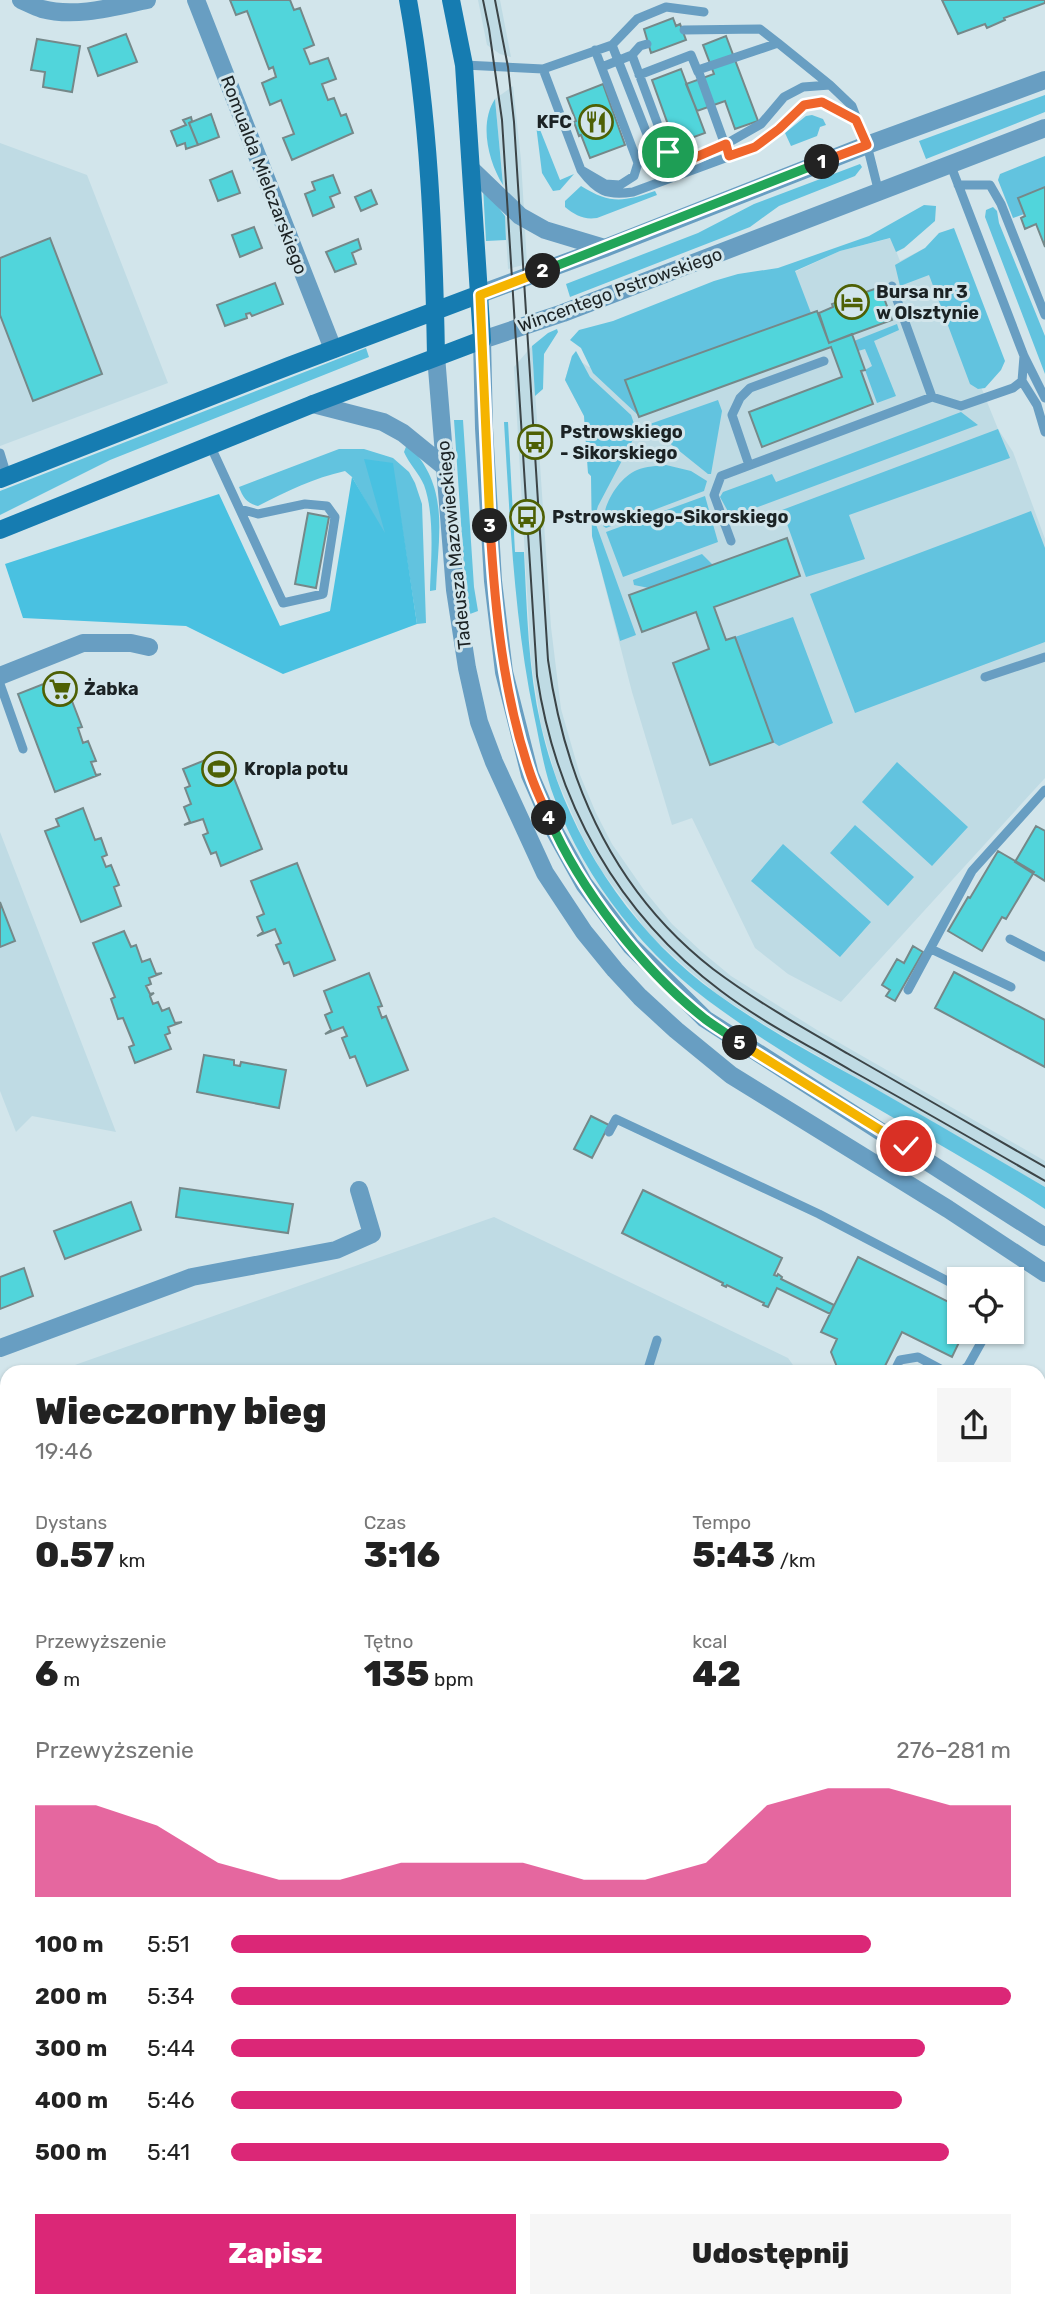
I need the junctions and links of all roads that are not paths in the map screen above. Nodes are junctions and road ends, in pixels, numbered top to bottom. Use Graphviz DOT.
graph roads {
  1 [pos="21,0"];
  2 [pos="147,0"];
  3 [pos="196,0"];
  4 [pos="408,0"];
  5 [pos="450,0"];
  6 [pos="704,12"];
  7 [pos="684,30"];
  8 [pos="778,43"];
  9 [pos="647,44"];
  10 [pos="612,45"];
  11 [pos="595,50"];
  12 [pos="632,55"];
  13 [pos="618,61"];
  14 [pos="464,65"];
  15 [pos="602,67"];
  16 [pos="543,69"];
  17 [pos="698,72"];
  18 [pos="639,75"];
  19 [pos="1045,80"];
  20 [pos="830,85"];
  21 [pos="856,120"];
  22 [pos="1045,128"];
  23 [pos="726,144"];
  24 [pos="867,145"];
  25 [pos="729,156"];
  26 [pos="656,159"];
  27 [pos="677,160"];
  28 [pos="951,166"];
  29 [pos="471,169"];
  30 [pos="581,170"];
  31 [pos="665,180"];
  32 [pos="958,185"];
  33 [pos="878,193"];
  34 [pos="605,248"];
  35 [pos="892,286"];
  36 [pos="480,295"];
  37 [pos="1044,309"];
  38 [pos="435,311"];
  39 [pos="482,340"];
  40 [pos="333,349"];
  41 [pos="436,356"];
  42 [pos="1024,356"];
  43 [pos="824,360"];
  44 [pos="1023,381"];
  45 [pos="932,397"];
  46 [pos="1045,398"];
  47 [pos="313,404"];
  48 [pos="1045,432"];
  49 [pos="210,445"];
  50 [pos="0,453"];
  51 [pos="749,465"];
  52 [pos="446,468"];
  53 [pos="4,478"];
  54 [pos="240,509"];
  55 [pos="0,530"];
  56 [pos="731,541"];
  57 [pos="149,647"];
  58 [pos="1045,657"];
  59 [pos="0,676"];
  60 [pos="985,677"];
  61 [pos="0,684"];
  62 [pos="23,749"];
  63 [pos="1045,790"];
  64 [pos="1010,939"];
  65 [pos="931,949"];
  66 [pos="1045,957"];
  67 [pos="1011,987"];
  68 [pos="908,990"];
  69 [pos="609,1132"];
  70 [pos="359,1190"];
  71 [pos="1045,1237"];
  72 [pos="1045,1273"];
  73 [pos="947,1281"];
  74 [pos="657,1340"];
  75 [pos="980,1344"];
  76 [pos="0,1348"];
  77 [pos="649,1365"];
  78 [pos="898,1365"];
  79 [pos="933,1365"];
  80 [pos="969,1365"];
  1 -- 2 [label="street"];
  3 -- 40 [label="street, Romualda Mielczarskiego"];
  4 -- 38 [label="main road, Tadeusza Mazowieckiego"];
  5 -- 14 [label="main road"];
  6 -- 10 [label="lane"];
  7 -- 8 [label="lane"];
  8 -- 17 [label="lane"];
  8 -- 20 [label="lane"];
  9 -- 12 [label="lane"];
  10 -- 11 [label="lane"];
  10 -- 13 [label="lane"];
  11 -- 15 [label="lane"];
  11 -- 16 [label="lane"];
  12 -- 13 [label="lane"];
  12 -- 18 [label="lane"];
  13 -- 15 [label="lane"];
  13 -- 26 [label="lane"];
  14 -- 16 [label="lane"];
  14 -- 29 [label="main road"];
  15 -- 30 [label="lane"];
  16 -- 30 [label="lane"];
  17 -- 18 [label="lane"];
  17 -- 23 [label="lane"];
  18 -- 27 [label="lane"];
  19 -- 24 [label="street"];
  20 -- 21 [label="lane"];
  20 -- 23 [label="lane"];
  21 -- 24 [label="lane"];
  21 -- 25 [label="lane"];
  22 -- 28 [label="street, Wincentego Pstrowskiego"];
  23 -- 25 [label="lane"];
  23 -- 27 [label="lane"];
  24 -- 33 [label="lane"];
  24 -- 34 [label="street"];
  25 -- 31 [label="lane"];
  26 -- 27 [label="lane"];
  26 -- 31 [label="lane"];
  28 -- 32 [label="lane"];
  28 -- 33 [label="street, Wincentego Pstrowskiego"];
  29 -- 34 [label="street"];
  29 -- 36 [label="main road"];
  30 -- 31 [label="lane"];
  32 -- 37 [label="lane"];
  32 -- 42 [label="lane"];
  33 -- 39 [label="street, Wincentego Pstrowskiego"];
  34 -- 36 [label="street"];
  35 -- 45 [label="lane"];
  36 -- 38 [label="main road"];
  36 -- 39 [label="main road"];
  38 -- 40 [label="main road"];
  38 -- 41 [label="main road, Tadeusza Mazowieckiego"];
  39 -- 41 [label="main road, Wincentego Pstrowskiego"];
  39 -- 71 [label="street, Tadeusza Mazowieckiego"];
  40 -- 53 [label="main road"];
  41 -- 47 [label="main road, Wincentego Pstrowskiego"];
  41 -- 52 [label="street, Tadeusza Mazowieckiego"];
  42 -- 44 [label="lane"];
  42 -- 46 [label="lane"];
  43 -- 51 [label="lane"];
  44 -- 45 [label="lane"];
  44 -- 48 [label="lane"];
  45 -- 51 [label="lane"];
  47 -- 49 [label="main road, Wincentego Pstrowskiego"];
  47 -- 52 [label="street"];
  49 -- 54 [label="lane"];
  49 -- 55 [label="main road, Wincentego Pstrowskiego"];
  50 -- 53 [label="lane"];
  51 -- 56 [label="lane"];
  52 -- 72 [label="street, Tadeusza Mazowieckiego"];
  54 -- 54 [label="lane"];
  57 -- 59 [label="street"];
  58 -- 60 [label="lane"];
  61 -- 62 [label="lane"];
  63 -- 65 [label="lane"];
  64 -- 66 [label="lane"];
  65 -- 67 [label="lane"];
  65 -- 68 [label="lane"];
  69 -- 73 [label="lane"];
  70 -- 76 [label="street"];
  74 -- 77 [label="lane"];
  75 -- 80 [label="lane"];
  78 -- 79 [label="lane"];
}
